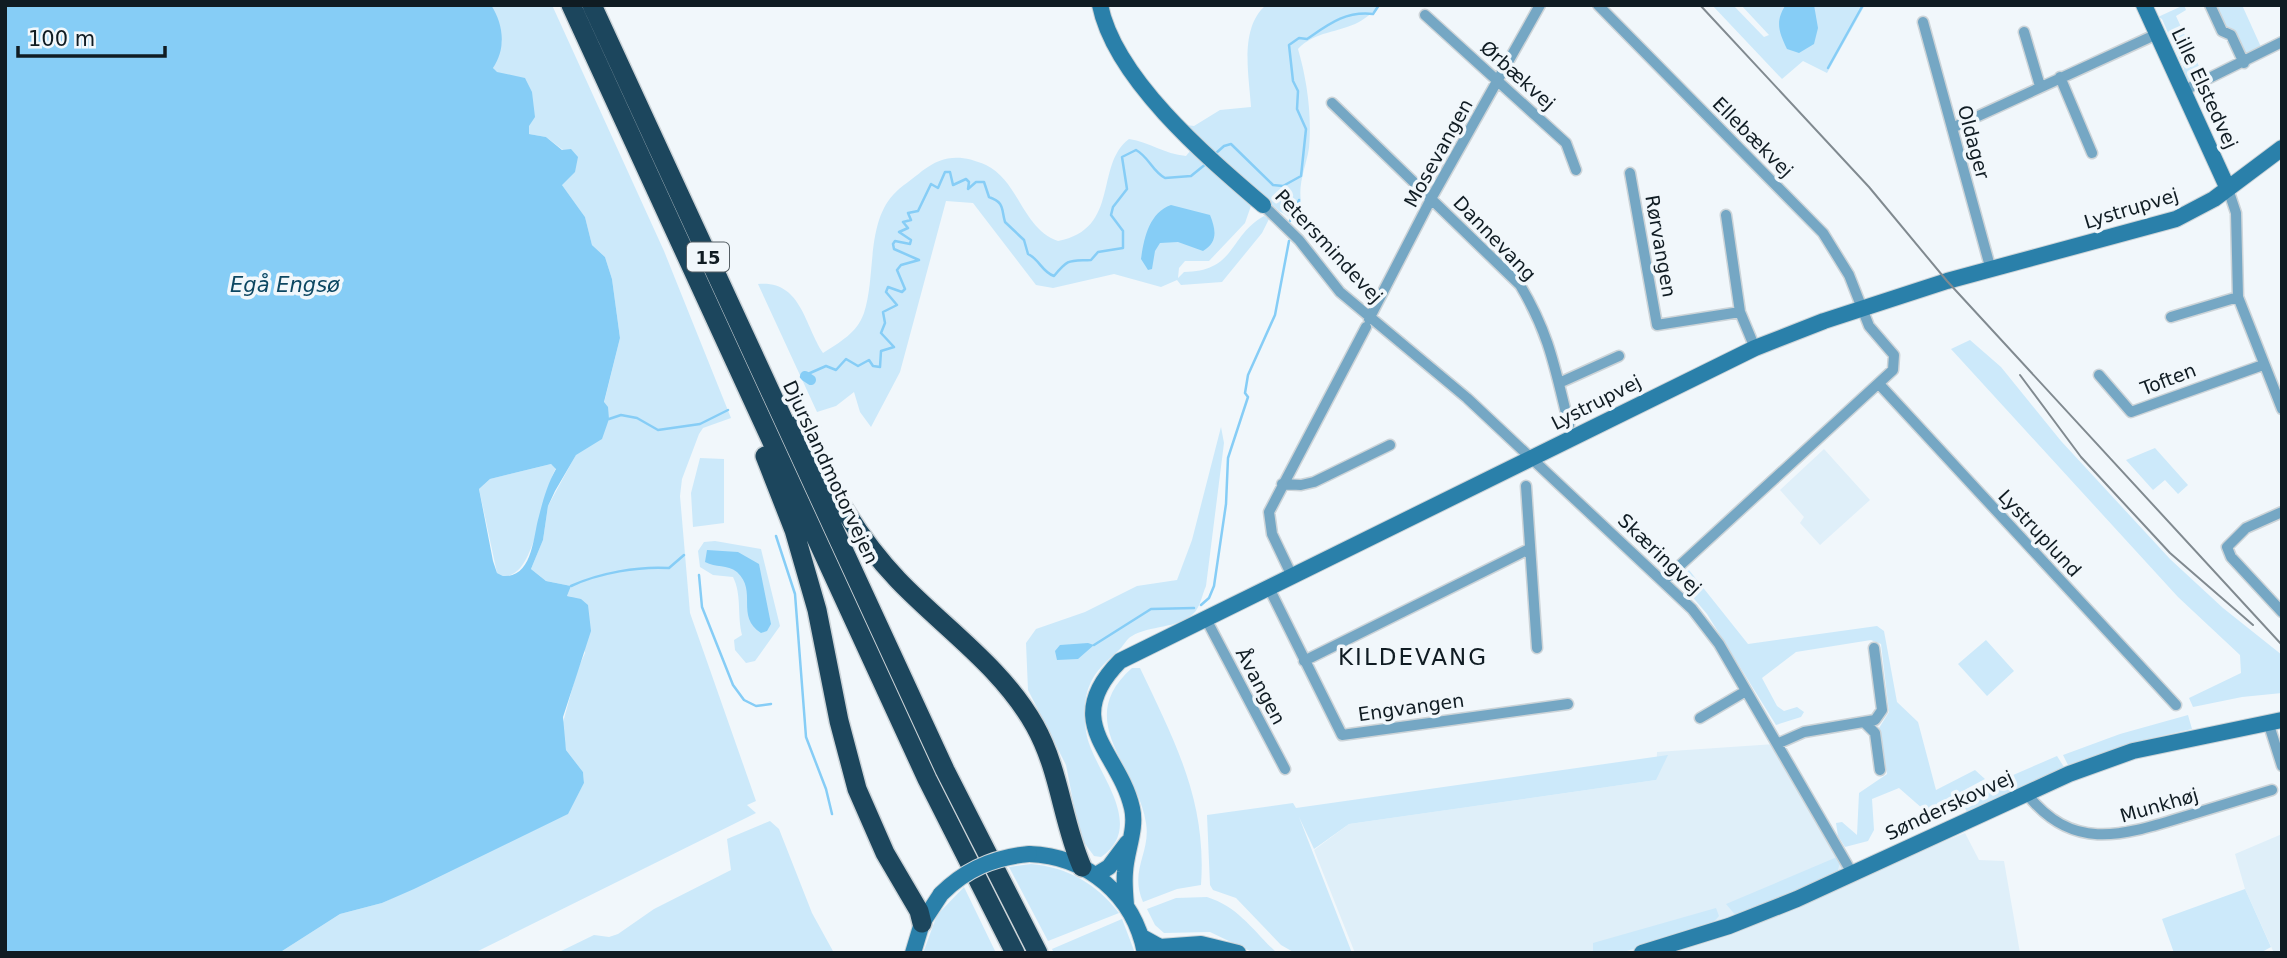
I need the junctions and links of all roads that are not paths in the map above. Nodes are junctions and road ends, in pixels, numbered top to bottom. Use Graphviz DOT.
graph roads {
  1 [pos="571,5"];
  2 [pos="593,5"];
  3 [pos="1100,5"];
  4 [pos="1540,5"];
  5 [pos="1598,5"];
  6 [pos="2144,5"];
  7 [pos="2210,5"];
  8 [pos="1425,15"];
  9 [pos="1923,22"];
  10 [pos="2024,32"];
  11 [pos="2157,34"];
  12 [pos="2282,42"];
  13 [pos="2244,63"];
  14 [pos="2060,77"];
  15 [pos="1499,80"];
  16 [pos="2040,86"];
  17 [pos="2183,91"];
  18 [pos="1332,103"];
  19 [pos="1952,128"];
  20 [pos="2282,148"];
  21 [pos="2092,153"];
  22 [pos="1576,170"];
  23 [pos="1630,173"];
  24 [pos="2228,189"];
  25 [pos="1432,197"];
  26 [pos="1263,205"];
  27 [pos="1726,215"];
  28 [pos="676,234"];
  29 [pos="1991,270"];
  30 [pos="2238,297"];
  31 [pos="1861,309"];
  32 [pos="1740,312"];
  33 [pos="2171,317"];
  34 [pos="1368,323"];
  35 [pos="1755,348"];
  36 [pos="1619,356"];
  37 [pos="2263,365"];
  38 [pos="2099,375"];
  39 [pos="1559,383"];
  40 [pos="1878,384"];
  41 [pos="2282,409"];
  42 [pos="1569,425"];
  43 [pos="1390,445"];
  44 [pos="1532,458"];
  45 [pos="1282,484"];
  46 [pos="1526,486"];
  47 [pos="2282,512"];
  48 [pos="1529,549"];
  49 [pos="1292,576"];
  50 [pos="1664,580"];
  51 [pos="1269,588"];
  52 [pos="2282,612"];
  53 [pos="1206,619"];
  54 [pos="1536,648"];
  55 [pos="1874,648"];
  56 [pos="1304,661"];
  57 [pos="1746,691"];
  58 [pos="1568,704"];
  59 [pos="2176,705"];
  60 [pos="1700,718"];
  61 [pos="2275,721"];
  62 [pos="1864,722"];
  63 [pos="1777,744"];
  64 [pos="2282,765"];
  65 [pos="1285,769"];
  66 [pos="1880,770"];
  67 [pos="2272,790"];
  68 [pos="2026,793"];
  69 [pos="1131,838"];
  70 [pos="1089,871"];
  71 [pos="1852,873"];
  72 [pos="1126,905"];
  73 [pos="922,923"];
  74 [pos="1144,945"];
  75 [pos="913,953"];
  76 [pos="1015,953"];
  77 [pos="1038,953"];
  78 [pos="1238,953"];
  79 [pos="1642,953"];
  1 -- 28 [label="highway, 15"];
  2 -- 70 [label="highway"];
  2 -- 77 [label="highway, Djurslandmotorvejen / 15"];
  3 -- 26 [label="street, Petersmindevej"];
  4 -- 15 [label="street, Mosevangen"];
  5 -- 31 [label="street, Ellebækvej"];
  6 -- 11 [label="street, Lille Elstedvej"];
  7 -- 13 [label="street"];
  8 -- 15 [label="street, Ørbækvej"];
  9 -- 19 [label="street, Oldager"];
  10 -- 16 [label="street"];
  11 -- 14 [label="street"];
  11 -- 17 [label="street, Lille Elstedvej"];
  12 -- 13 [label="street"];
  13 -- 17 [label="street"];
  14 -- 16 [label="street"];
  14 -- 21 [label="street"];
  15 -- 22 [label="street, Ørbækvej"];
  15 -- 25 [label="street, Mosevangen"];
  16 -- 19 [label="street"];
  17 -- 24 [label="street, Lille Elstedvej"];
  18 -- 25 [label="street, Dannevang"];
  19 -- 29 [label="street, Oldager"];
  20 -- 24 [label="street, Lystrupvej"];
  23 -- 32 [label="street, Rørvangen"];
  24 -- 29 [label="street, Lystrupvej"];
  24 -- 30 [label="street"];
  25 -- 34 [label="street, Mosevangen"];
  25 -- 39 [label="street, Dannevang"];
  26 -- 34 [label="street, Petersmindevej"];
  27 -- 32 [label="street"];
  28 -- 73 [label="highway"];
  28 -- 76 [label="highway, 15"];
  29 -- 31 [label="street, Lystrupvej"];
  30 -- 33 [label="street"];
  30 -- 37 [label="street"];
  31 -- 35 [label="street, Lystrupvej"];
  31 -- 40 [label="street"];
  32 -- 35 [label="street"];
  34 -- 44 [label="street, Petersmindevej"];
  34 -- 45 [label="street, Mosevangen"];
  35 -- 44 [label="street, Lystrupvej"];
  36 -- 39 [label="street"];
  37 -- 38 [label="street, Toften"];
  37 -- 41 [label="street"];
  39 -- 42 [label="street, Dannevang"];
  40 -- 50 [label="street"];
  40 -- 59 [label="street, Lystruplund"];
  43 -- 45 [label="street"];
  44 -- 49 [label="street, Lystrupvej"];
  44 -- 50 [label="street, Skæringvej"];
  45 -- 49 [label="street, Mosevangen"];
  46 -- 48 [label="street"];
  47 -- 52 [label="street"];
  48 -- 54 [label="street"];
  48 -- 56 [label="street"];
  49 -- 51 [label="street, Lystrupvej"];
  50 -- 57 [label="street, Skæringvej"];
  51 -- 53 [label="street, Lystrupvej"];
  51 -- 56 [label="street, Engvangen"];
  53 -- 65 [label="street, Åvangen"];
  53 -- 69 [label="street, Lystrupvej"];
  55 -- 62 [label="street"];
  56 -- 58 [label="street, Engvangen"];
  57 -- 60 [label="street"];
  57 -- 63 [label="street, Skæringvej"];
  61 -- 64 [label="street"];
  61 -- 68 [label="street, Sønderskovvej"];
  62 -- 63 [label="street"];
  62 -- 66 [label="street"];
  63 -- 71 [label="street, Skæringvej"];
  67 -- 68 [label="street, Munkhøj"];
  68 -- 71 [label="street, Sønderskovvej"];
  69 -- 70 [label="street"];
  69 -- 72 [label="street, Lystrupvej"];
  70 -- 72 [label="street"];
  70 -- 73 [label="street, bridge"];
  71 -- 79 [label="street, Sønderskovvej"];
  72 -- 74 [label="street"];
  73 -- 75 [label="street"];
  74 -- 78 [label="street"];
}
